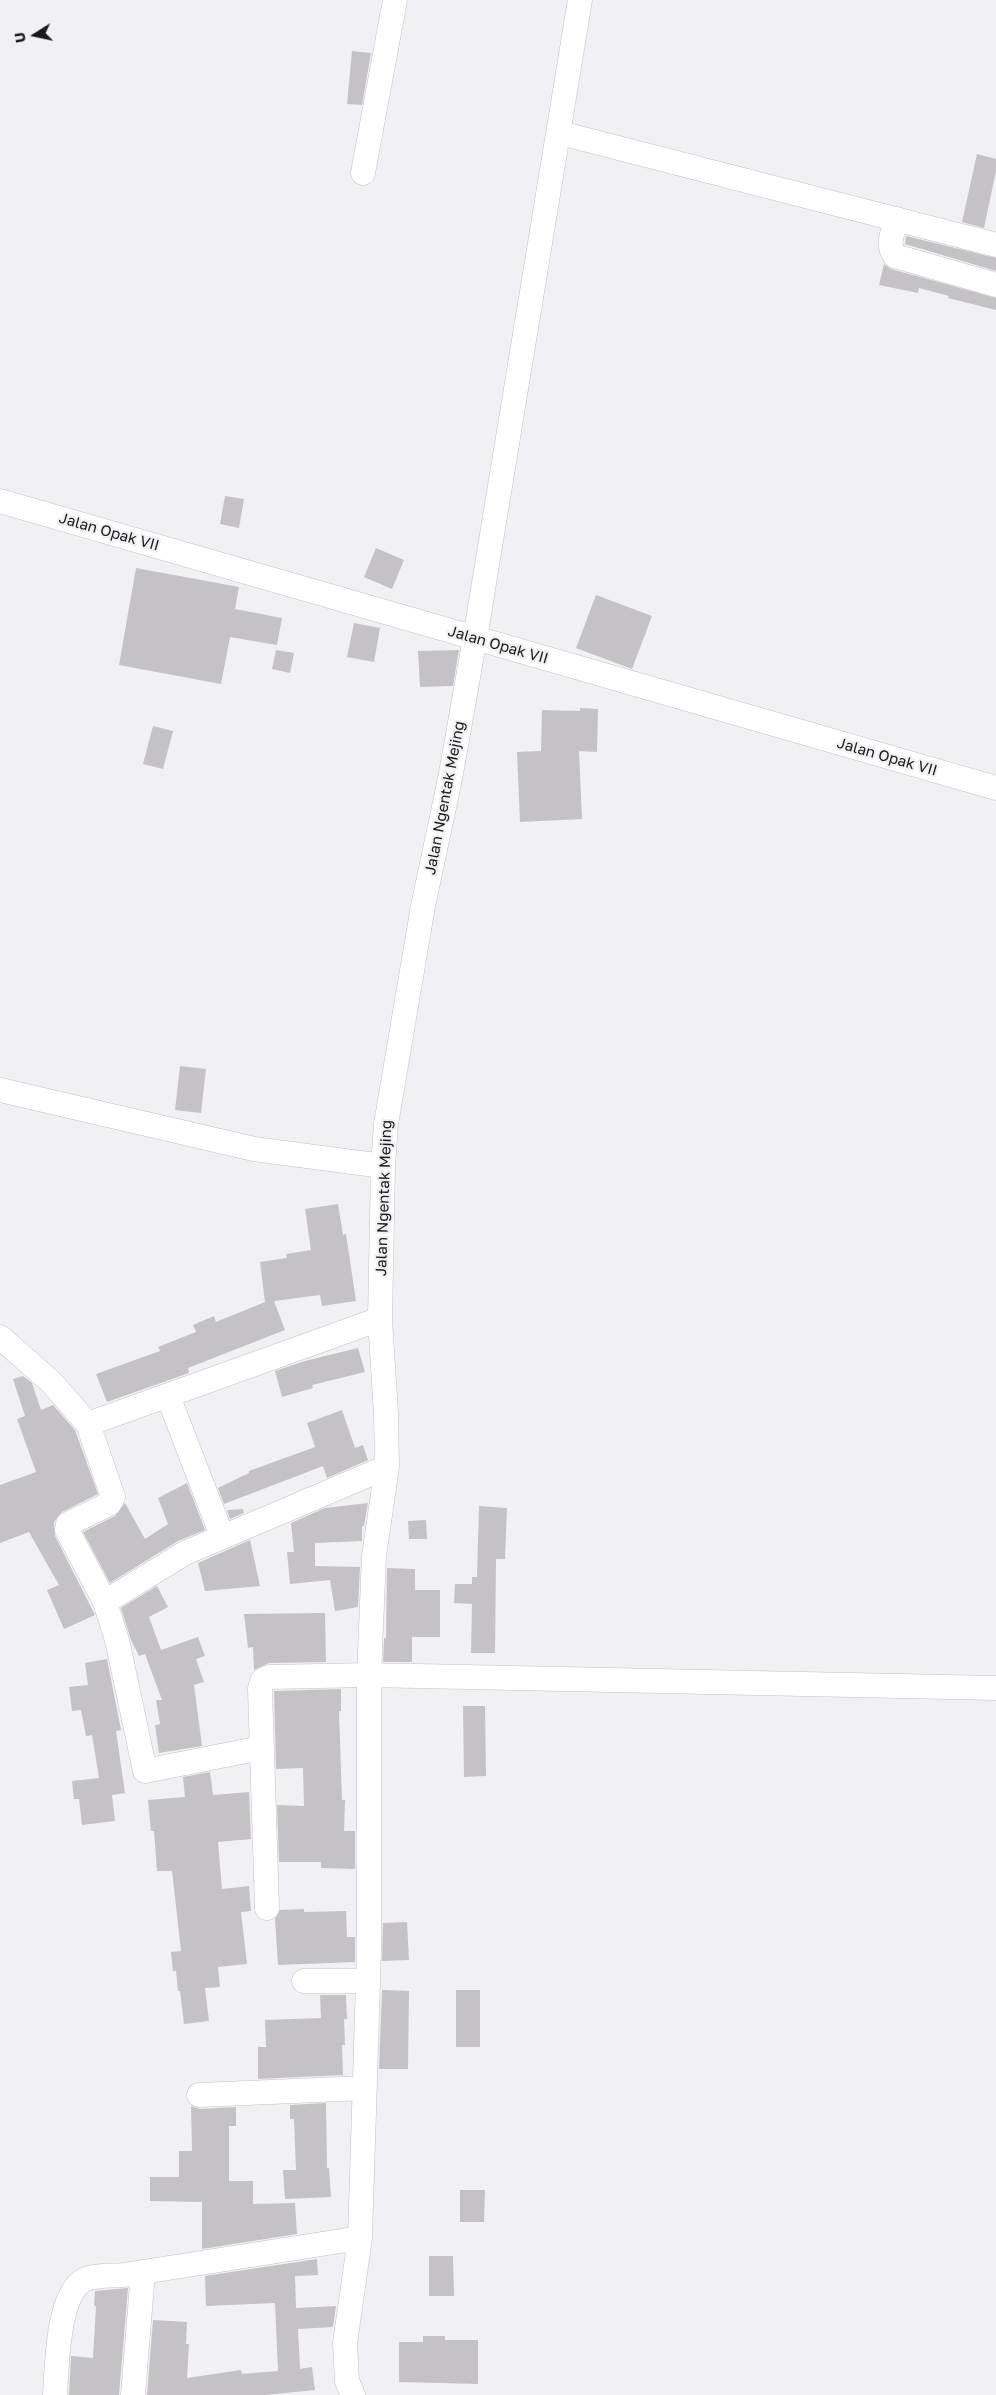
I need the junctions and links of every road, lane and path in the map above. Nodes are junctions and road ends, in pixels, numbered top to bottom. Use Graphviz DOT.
graph roads {
  1 [pos="395,0"];
  2 [pos="580,0"];
  3 [pos="560,133"];
  4 [pos="363,173"];
  5 [pos="897,219"];
  6 [pos="996,245"];
  7 [pos="996,285"];
  8 [pos="0,501"];
  9 [pos="475,638"];
  10 [pos="996,788"];
  11 [pos="0,1090"];
  12 [pos="383,1166"];
  13 [pos="380,1319"];
  14 [pos="0,1337"];
  15 [pos="168,1396"];
  16 [pos="88,1424"];
  17 [pos="387,1467"];
  18 [pos="222,1536"];
  19 [pos="105,1602"];
  20 [pos="369,1674"];
  21 [pos="996,1688"];
  22 [pos="261,1748"];
  23 [pos="268,1908"];
  24 [pos="304,1981"];
  25 [pos="368,1981"];
  26 [pos="365,2088"];
  27 [pos="199,2095"];
  28 [pos="360,2238"];
  29 [pos="142,2272"];
  30 [pos="55,2395"];
  31 [pos="133,2395"];
  32 [pos="353,2395"];
  1 -- 4 [label="street"];
  2 -- 3 [label="street, Jalan Ngentak Mejing"];
  3 -- 5 [label="street"];
  3 -- 9 [label="street, Jalan Ngentak Mejing"];
  5 -- 6 [label="street"];
  5 -- 7 [label="street"];
  8 -- 9 [label="street, Jalan Opak VII"];
  9 -- 10 [label="street, Jalan Opak VII"];
  9 -- 12 [label="street, Jalan Ngentak Mejing"];
  11 -- 12 [label="street"];
  12 -- 13 [label="street, Jalan Ngentak Mejing"];
  13 -- 15 [label="street"];
  13 -- 17 [label="street, Jalan Ngentak Mejing"];
  14 -- 16 [label="street"];
  15 -- 16 [label="street"];
  15 -- 18 [label="street"];
  16 -- 19 [label="street"];
  17 -- 18 [label="street"];
  17 -- 20 [label="street, Jalan Ngentak Mejing"];
  18 -- 19 [label="street"];
  19 -- 22 [label="street"];
  20 -- 21 [label="street"];
  20 -- 22 [label="street"];
  20 -- 25 [label="street, Jalan Ngentak Mejing"];
  22 -- 23 [label="street"];
  24 -- 25 [label="street"];
  25 -- 26 [label="street, Jalan Ngentak Mejing"];
  26 -- 27 [label="street"];
  26 -- 28 [label="street, Jalan Ngentak Mejing"];
  28 -- 29 [label="street"];
  28 -- 32 [label="street, Jalan Ngentak Mejing"];
  29 -- 30 [label="street"];
  29 -- 31 [label="street"];
}
